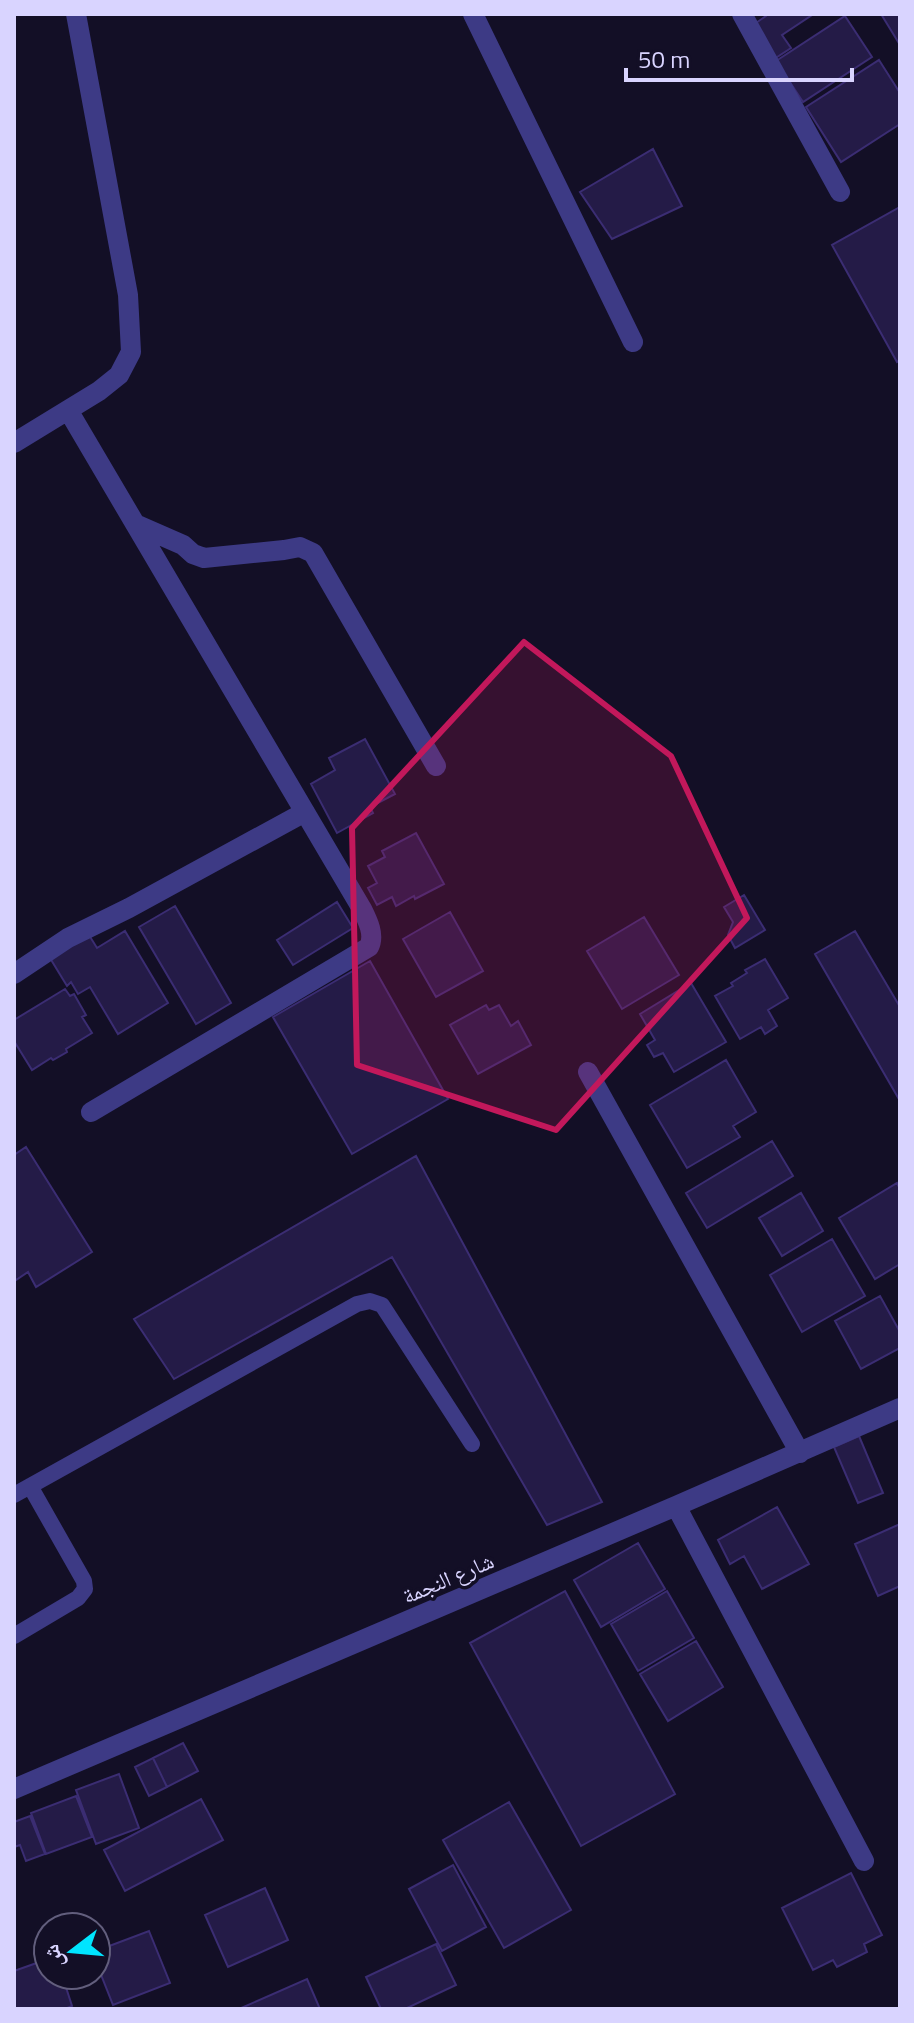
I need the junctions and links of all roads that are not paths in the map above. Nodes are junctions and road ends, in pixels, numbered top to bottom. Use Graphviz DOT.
graph roads {
  1 [pos="76,14"];
  2 [pos="473,14"];
  3 [pos="742,14"];
  4 [pos="840,192"];
  5 [pos="633,342"];
  6 [pos="68,410"];
  7 [pos="14,443"];
  8 [pos="135,524"];
  9 [pos="436,766"];
  10 [pos="305,812"];
  11 [pos="14,974"];
  12 [pos="588,1072"];
  13 [pos="91,1112"];
  14 [pos="900,1408"];
  15 [pos="472,1444"];
  16 [pos="800,1453"];
  17 [pos="30,1486"];
  18 [pos="14,1495"];
  19 [pos="676,1506"];
  20 [pos="14,1636"];
  21 [pos="14,1789"];
  22 [pos="864,1861"];
  1 -- 6 [label="street"];
  2 -- 5 [label="street"];
  3 -- 4 [label="street"];
  6 -- 7 [label="street"];
  6 -- 8 [label="street"];
  8 -- 9 [label="street"];
  8 -- 10 [label="street"];
  10 -- 11 [label="street"];
  10 -- 13 [label="street"];
  12 -- 16 [label="street"];
  14 -- 16 [label="street, شارع النجمة"];
  15 -- 17 [label="lane"];
  16 -- 19 [label="street, شارع النجمة"];
  17 -- 18 [label="lane"];
  17 -- 20 [label="lane"];
  19 -- 21 [label="street, شارع النجمة"];
  19 -- 22 [label="street"];
}
